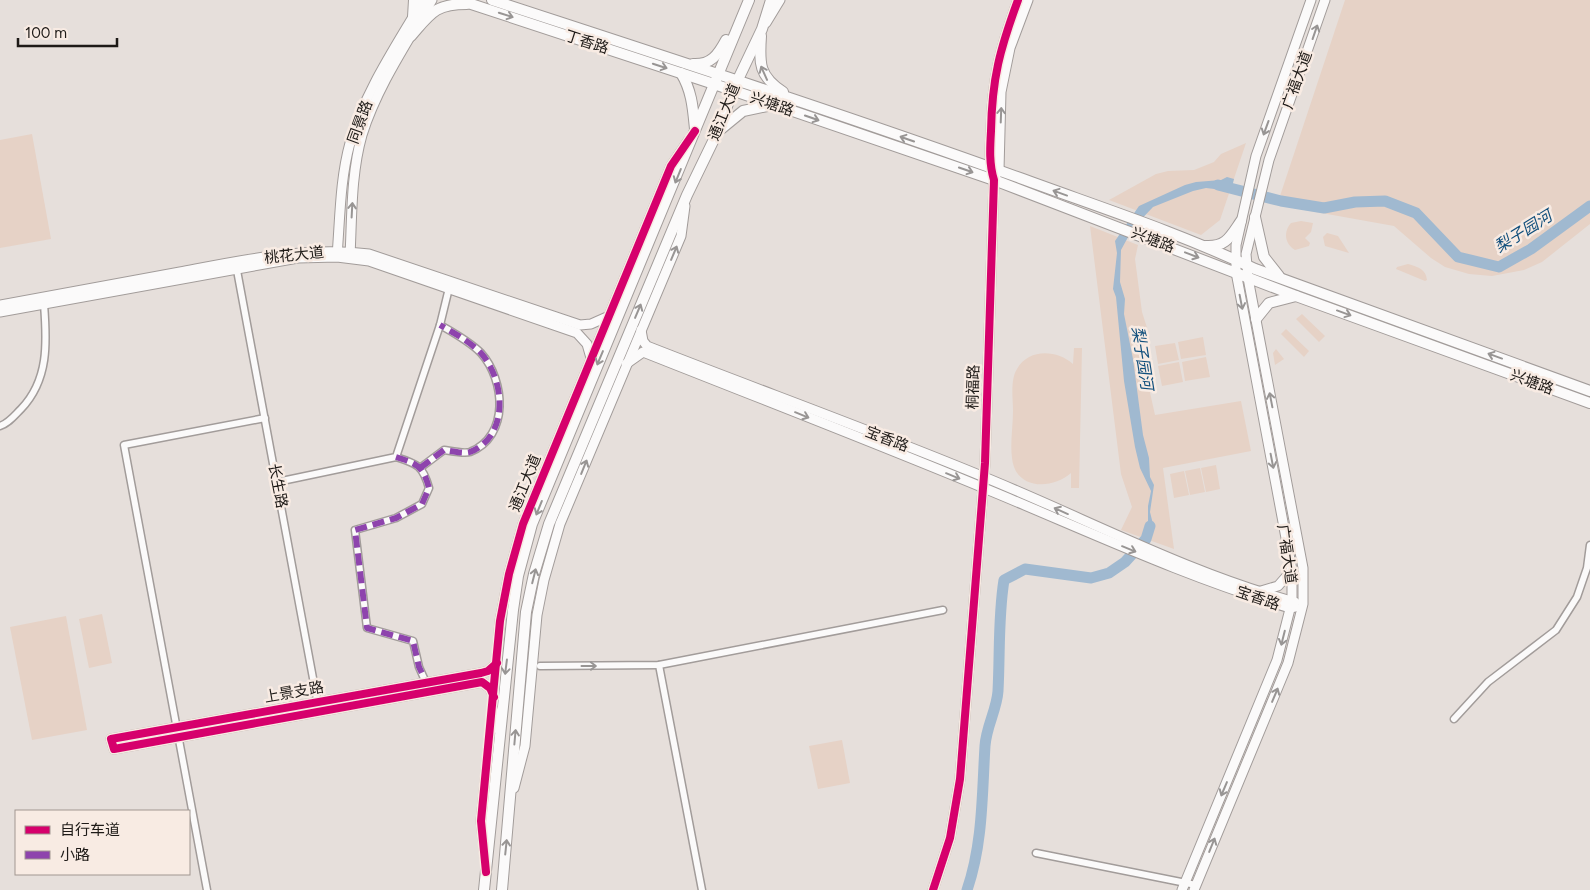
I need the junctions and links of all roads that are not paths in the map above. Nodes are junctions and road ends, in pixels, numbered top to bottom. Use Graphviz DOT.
graph roads {
  1 [pos="414,0"];
  2 [pos="423,0"];
  3 [pos="432,0"];
  4 [pos="460,0"];
  5 [pos="492,0"];
  6 [pos="771,0"];
  7 [pos="780,0"];
  8 [pos="1018,0"];
  9 [pos="1028,0"];
  10 [pos="1312,0"];
  11 [pos="1326,0"];
  12 [pos="749,1"];
  13 [pos="471,4"];
  14 [pos="413,18"];
  15 [pos="762,29"];
  16 [pos="411,36"];
  17 [pos="684,69"];
  18 [pos="716,79"];
  19 [pos="737,80"];
  20 [pos="733,90"];
  21 [pos="797,101"];
  22 [pos="773,104"];
  23 [pos="695,131"];
  24 [pos="718,131"];
  25 [pos="994,172"];
  26 [pos="687,195"];
  27 [pos="1104,215"];
  28 [pos="1255,216"];
  29 [pos="1241,222"];
  30 [pos="1203,246"];
  31 [pos="338,254"];
  32 [pos="350,255"];
  33 [pos="1235,260"];
  34 [pos="236,265"];
  35 [pos="1246,265"];
  36 [pos="1236,272"];
  37 [pos="1248,278"];
  38 [pos="1282,278"];
  39 [pos="450,284"];
  40 [pos="1296,296"];
  41 [pos="0,304"];
  42 [pos="44,304"];
  43 [pos="0,312"];
  44 [pos="609,316"];
  45 [pos="1256,319"];
  46 [pos="440,325"];
  47 [pos="578,329"];
  48 [pos="641,330"];
  49 [pos="645,349"];
  50 [pos="590,358"];
  51 [pos="626,364"];
  52 [pos="1590,391"];
  53 [pos="1590,402"];
  54 [pos="265,418"];
  55 [pos="0,426"];
  56 [pos="396,458"];
  57 [pos="420,468"];
  58 [pos="984,477"];
  59 [pos="277,482"];
  60 [pos="983,488"];
  61 [pos="1104,534"];
  62 [pos="1590,545"];
  63 [pos="1158,556"];
  64 [pos="1292,570"];
  65 [pos="1257,591"];
  66 [pos="1303,604"];
  67 [pos="1291,605"];
  68 [pos="942,610"];
  69 [pos="535,654"];
  70 [pos="497,663"];
  71 [pos="659,665"];
  72 [pos="540,666"];
  73 [pos="482,678"];
  74 [pos="532,681"];
  75 [pos="428,687"];
  76 [pos="494,697"];
  77 [pos="318,707"];
  78 [pos="493,710"];
  79 [pos="1454,719"];
  80 [pos="177,727"];
  81 [pos="499,736"];
  82 [pos="179,738"];
  83 [pos="510,803"];
  84 [pos="1036,852"];
  85 [pos="486,872"];
  86 [pos="1184,886"];
  87 [pos="1195,887"];
  88 [pos="207,890"];
  89 [pos="484,890"];
  90 [pos="502,890"];
  91 [pos="702,890"];
  92 [pos="933,890"];
  1 -- 14 [label="main road"];
  2 -- 14 [label="street, 同景路"];
  3 -- 16 [label="street"];
  4 -- 13 [label="main road, 丁香路"];
  5 -- 17 [label="main road, 丁香路"];
  6 -- 15 [label="main road, 通江大道"];
  7 -- 15 [label="street, 通江大道"];
  8 -- 25 [label="street, 桐福路"];
  25 -- 9 [label="street, 桐福路, one-way"];
  10 -- 29 [label="street, 广福大道, one-way"];
  28 -- 11 [label="street, 广福大道, one-way"];
  12 -- 17 [label="main road"];
  12 -- 18 [label="main road, 通江大道"];
  13 -- 16 [label="main road"];
  13 -- 17 [label="main road, 丁香路, one-way"];
  14 -- 31 [label="street, 同景路"];
  15 -- 19 [label="main road, 通江大道"];
  21 -- 15 [label="main road, one-way"];
  32 -- 16 [label="street, one-way"];
  17 -- 18 [label="main road, 丁香路"];
  17 -- 23 [label="main road"];
  18 -- 19 [label="main road, 丁香路"];
  18 -- 20 [label="main road, 兴塘路"];
  18 -- 23 [label="main road, 通江大道"];
  19 -- 20 [label="main road, 通江大道"];
  19 -- 21 [label="main road, 兴塘路"];
  20 -- 22 [label="main road, 兴塘路"];
  20 -- 24 [label="main road, 通江大道"];
  25 -- 21 [label="main road, 兴塘路, one-way"];
  22 -- 24 [label="main road"];
  22 -- 25 [label="main road, 兴塘路, one-way"];
  23 -- 44 [label="street, 通江大道"];
  23 -- 81 [label="main road, 通江大道, one-way"];
  24 -- 26 [label="main road, 通江大道"];
  25 -- 27 [label="main road, 兴塘路"];
  25 -- 58 [label="street, 桐福路"];
  48 -- 26 [label="street, 通江大道, one-way"];
  83 -- 26 [label="main road, 通江大道, one-way"];
  27 -- 30 [label="main road, 兴塘路"];
  27 -- 36 [label="main road, 兴塘路, one-way"];
  28 -- 35 [label="street, 广福大道"];
  28 -- 38 [label="main road"];
  29 -- 30 [label="main road"];
  29 -- 33 [label="street, 广福大道"];
  30 -- 33 [label="main road, 兴塘路"];
  31 -- 32 [label="street, 桃花大道"];
  31 -- 34 [label="street, 桃花大道"];
  32 -- 39 [label="street, 桃花大道"];
  33 -- 35 [label="main road, 兴塘路"];
  33 -- 36 [label="street, 广福大道"];
  34 -- 41 [label="street, 桃花大道"];
  34 -- 42 [label="street, 桃花大道"];
  34 -- 54 [label="street, 长生路"];
  35 -- 37 [label="street, 广福大道"];
  35 -- 38 [label="main road, 兴塘路"];
  36 -- 37 [label="main road, 兴塘路"];
  36 -- 64 [label="street, 广福大道, one-way"];
  37 -- 40 [label="main road, 兴塘路"];
  37 -- 45 [label="street, 广福大道"];
  52 -- 38 [label="main road, 兴塘路, one-way"];
  39 -- 46 [label="street"];
  39 -- 47 [label="street, 桃花大道"];
  40 -- 45 [label="main road"];
  40 -- 53 [label="main road, 兴塘路, one-way"];
  42 -- 43 [label="street, 桃花大道"];
  42 -- 55 [label="street"];
  44 -- 47 [label="street"];
  44 -- 50 [label="street, 通江大道"];
  66 -- 45 [label="street, 广福大道, one-way"];
  46 -- 56 [label="street"];
  46 -- 57 [label="street"];
  47 -- 50 [label="street"];
  48 -- 49 [label="street"];
  48 -- 51 [label="street, 通江大道"];
  49 -- 51 [label="street"];
  49 -- 58 [label="street, 宝香路"];
  49 -- 60 [label="street, 宝香路, one-way"];
  50 -- 70 [label="street, 通江大道"];
  69 -- 51 [label="street, 通江大道, one-way"];
  54 -- 59 [label="street, 长生路"];
  54 -- 80 [label="street"];
  56 -- 57 [label="street"];
  56 -- 59 [label="street"];
  57 -- 75 [label="street"];
  58 -- 60 [label="street, 桐福路"];
  61 -- 58 [label="street, 宝香路, one-way"];
  59 -- 77 [label="street, 长生路"];
  60 -- 61 [label="street, 宝香路"];
  60 -- 92 [label="street, 桐福路"];
  61 -- 63 [label="street, 宝香路"];
  62 -- 79 [label="street"];
  63 -- 65 [label="street, 宝香路"];
  63 -- 67 [label="street, 宝香路"];
  64 -- 65 [label="street"];
  64 -- 67 [label="street, 广福大道"];
  65 -- 67 [label="street, 宝香路"];
  66 -- 67 [label="street, 宝香路"];
  87 -- 66 [label="street, 广福大道, one-way"];
  67 -- 86 [label="street, 广福大道, one-way"];
  68 -- 71 [label="street"];
  69 -- 72 [label="street"];
  69 -- 74 [label="street, 通江大道"];
  70 -- 73 [label="street"];
  70 -- 76 [label="street, 通江大道"];
  72 -- 71 [label="street, one-way"];
  71 -- 91 [label="street"];
  72 -- 74 [label="street"];
  73 -- 75 [label="street, 上景支路"];
  73 -- 76 [label="street"];
  74 -- 83 [label="street, 通江大道"];
  75 -- 77 [label="street, 上景支路"];
  76 -- 78 [label="street, 通江大道"];
  77 -- 80 [label="street, 上景支路"];
  77 -- 82 [label="street, 上景支路"];
  78 -- 81 [label="main road"];
  78 -- 85 [label="street, 通江大道"];
  80 -- 82 [label="street"];
  80 -- 82 [label="street, 上景支路"];
  81 -- 85 [label="main road, 通江大道"];
  82 -- 88 [label="street"];
  90 -- 83 [label="main road, 通江大道, one-way"];
  84 -- 86 [label="street"];
  85 -- 89 [label="main road, 通江大道"];
  86 -- 87 [label="street"];
}
